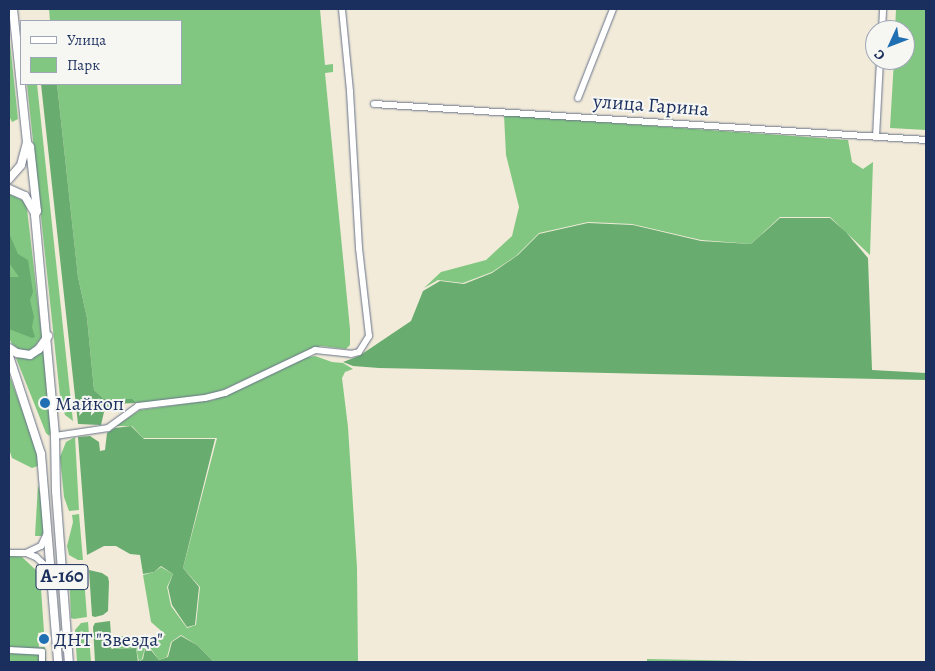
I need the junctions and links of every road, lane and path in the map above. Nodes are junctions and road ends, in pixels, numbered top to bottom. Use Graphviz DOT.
graph roads {
  1 [pos="13,9"];
  2 [pos="342,9"];
  3 [pos="614,9"];
  4 [pos="879,70"];
  5 [pos="20,81"];
  6 [pos="20,85"];
  7 [pos="578,98"];
  8 [pos="374,104"];
  9 [pos="876,137"];
  10 [pos="926,140"];
  11 [pos="26,143"];
  12 [pos="9,179"];
  13 [pos="9,189"];
  14 [pos="35,215"];
  15 [pos="48,336"];
  16 [pos="9,348"];
  17 [pos="9,356"];
  18 [pos="55,436"];
  19 [pos="47,514"];
  20 [pos="9,553"];
  21 [pos="26,553"];
  22 [pos="51,571"];
  23 [pos="9,650"];
  24 [pos="42,662"];
  25 [pos="58,662"];
  26 [pos="68,662"];
  1 -- 5 [label="main road"];
  2 -- 18 [label="street"];
  3 -- 7 [label="street"];
  4 -- 9 [label="street"];
  6 -- 11 [label="main road"];
  8 -- 9 [label="street, улица Гарина"];
  9 -- 10 [label="street, улица Гарина"];
  11 -- 12 [label="main road"];
  11 -- 14 [label="main road"];
  13 -- 14 [label="main road"];
  14 -- 15 [label="main road"];
  15 -- 16 [label="main road"];
  15 -- 18 [label="main road"];
  17 -- 19 [label="main road"];
  18 -- 26 [label="main road, А-160"];
  19 -- 21 [label="street"];
  19 -- 22 [label="main road, А-160"];
  20 -- 21 [label="street"];
  21 -- 22 [label="street"];
  22 -- 25 [label="main road, А-160"];
  23 -- 24 [label="street"];
}
